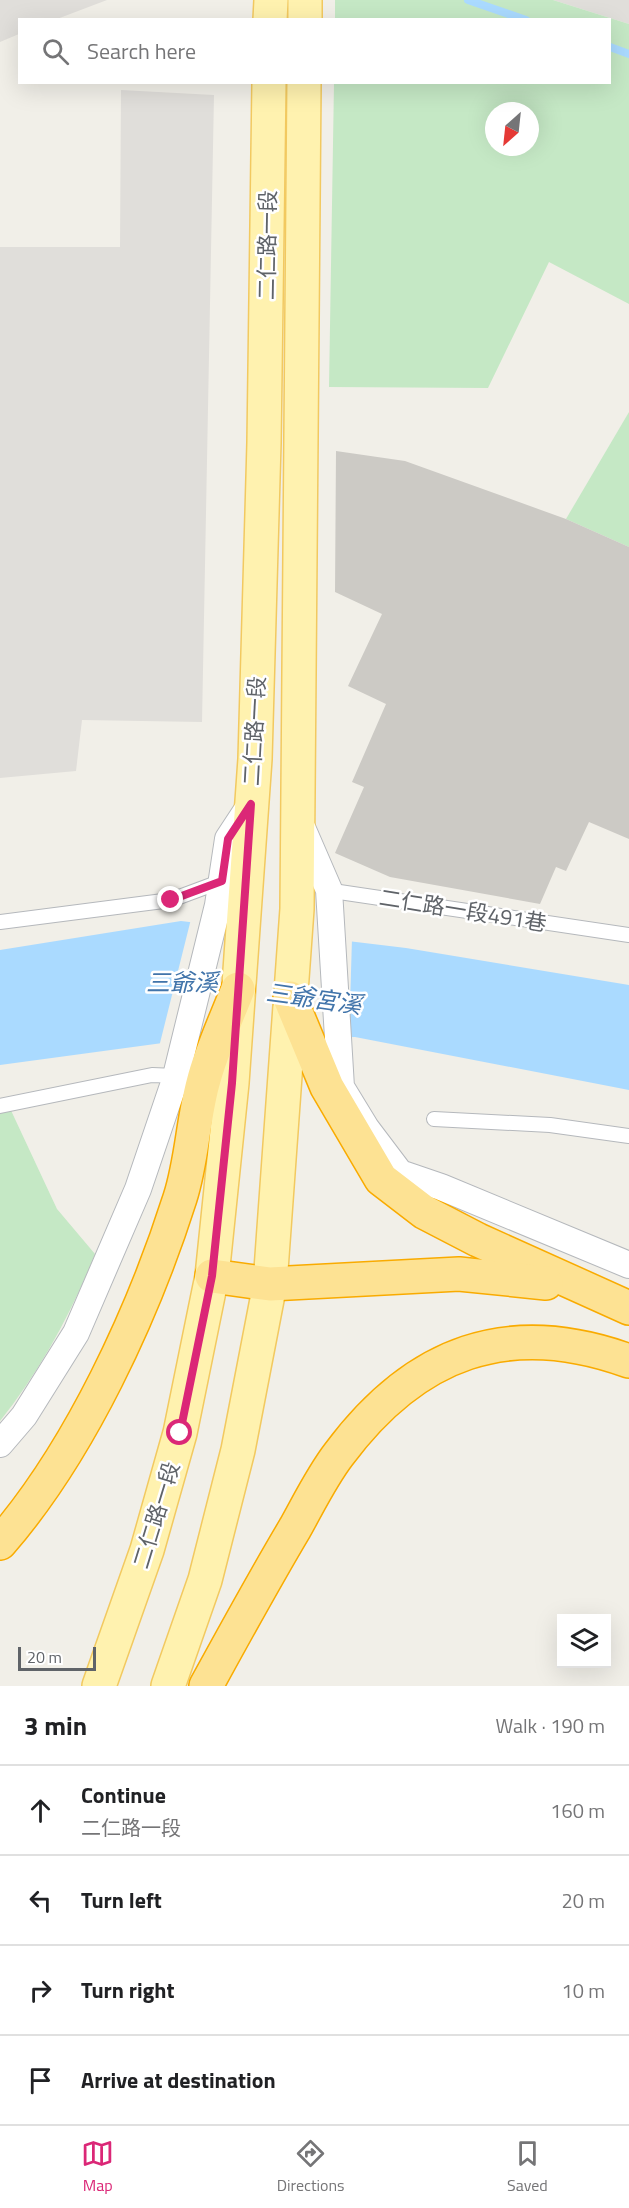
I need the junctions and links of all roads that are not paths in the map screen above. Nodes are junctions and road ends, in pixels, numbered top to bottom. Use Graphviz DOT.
graph roads {
  1 [pos="271,0"];
  2 [pos="305,0"];
  3 [pos="270,18"];
  4 [pos="305,18"];
  5 [pos="269,84"];
  6 [pos="304,84"];
  7 [pos="228,897"];
  8 [pos="313,899"];
  9 [pos="0,922"];
  10 [pos="629,935"];
  11 [pos="238,989"];
  12 [pos="290,998"];
  13 [pos="188,1079"];
  14 [pos="334,1087"];
  15 [pos="0,1106"];
  16 [pos="434,1119"];
  17 [pos="629,1136"];
  18 [pos="629,1265"];
  19 [pos="212,1276"];
  20 [pos="270,1284"];
  21 [pos="598,1294"];
  22 [pos="629,1308"];
  23 [pos="629,1361"];
  24 [pos="0,1444"];
  25 [pos="0,1543"];
  26 [pos="99,1686"];
  27 [pos="168,1686"];
  28 [pos="206,1686"];
  1 -- 3 [label="main road"];
  2 -- 4 [label="main road"];
  5 -- 7 [label="main road, 二仁路一段"];
  6 -- 8 [label="main road, 二仁路一段"];
  7 -- 9 [label="lane"];
  7 -- 11 [label="main road, 二仁路一段"];
  7 -- 13 [label="street"];
  8 -- 10 [label="lane, 二仁路一段491巷"];
  8 -- 12 [label="main road, 二仁路一段"];
  8 -- 14 [label="street"];
  11 -- 13 [label="highway"];
  12 -- 14 [label="highway"];
  12 -- 20 [label="main road, 二仁路一段"];
  13 -- 15 [label="lane"];
  13 -- 19 [label="main road, 二仁路一段"];
  13 -- 24 [label="street"];
  13 -- 25 [label="highway"];
  14 -- 18 [label="street"];
  14 -- 21 [label="highway"];
  16 -- 17 [label="lane"];
  19 -- 20 [label="highway"];
  19 -- 26 [label="main road, 二仁路一段"];
  20 -- 21 [label="highway"];
  20 -- 27 [label="main road, 二仁路一段"];
  21 -- 22 [label="highway"];
  23 -- 28 [label="highway"];
}
